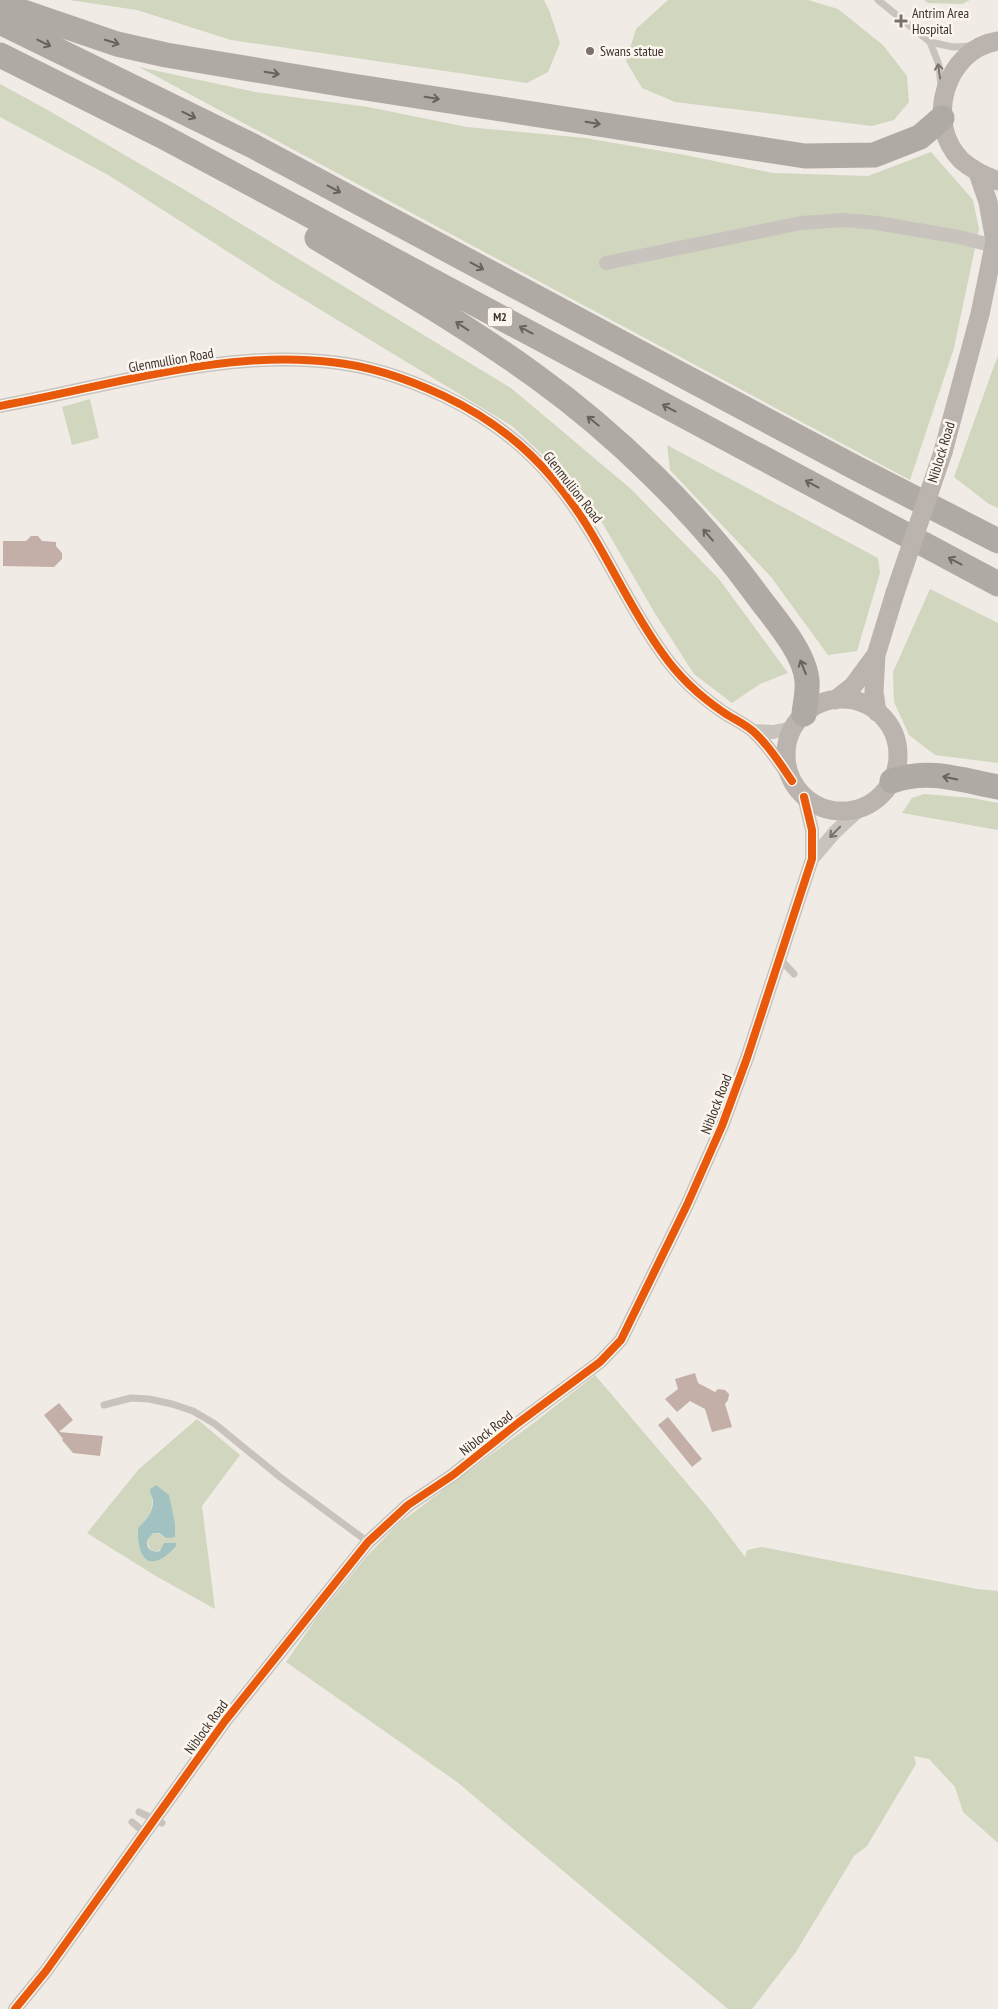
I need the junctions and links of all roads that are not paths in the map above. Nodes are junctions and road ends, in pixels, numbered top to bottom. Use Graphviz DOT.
graph roads {
  1 [pos="878,0"];
  2 [pos="0,4"];
  3 [pos="0,22"];
  4 [pos="995,41"];
  5 [pos="930,42"];
  6 [pos="0,55"];
  7 [pos="942,109"];
  8 [pos="162,136"];
  9 [pos="978,173"];
  10 [pos="998,181"];
  11 [pos="996,240"];
  12 [pos="606,263"];
  13 [pos="0,406"];
  14 [pos="998,541"];
  15 [pos="998,584"];
  16 [pos="876,655"];
  17 [pos="835,700"];
  18 [pos="877,712"];
  19 [pos="798,721"];
  20 [pos="754,731"];
  21 [pos="792,781"];
  22 [pos="892,781"];
  23 [pos="998,787"];
  24 [pos="804,797"];
  25 [pos="862,808"];
  26 [pos="812,859"];
  27 [pos="779,958"];
  28 [pos="794,974"];
  29 [pos="104,1405"];
  30 [pos="368,1542"];
  31 [pos="139,1812"];
  32 [pos="159,1821"];
  33 [pos="132,1822"];
  34 [pos="146,1833"];
  35 [pos="15,2009"];
  1 -- 5 [label="lane"];
  2 -- 7 [label="highway, one-way"];
  3 -- 14 [label="highway, M2, one-way"];
  4 -- 5 [label="lane"];
  4 -- 7 [label="main road"];
  7 -- 5 [label="lane, one-way"];
  6 -- 8 [label="highway, M2"];
  7 -- 9 [label="main road"];
  15 -- 8 [label="highway, M2, one-way"];
  19 -- 8 [label="highway, one-way"];
  9 -- 10 [label="main road"];
  9 -- 11 [label="main road, Niblock Road"];
  11 -- 12 [label="street"];
  11 -- 16 [label="main road, Niblock Road, bridge"];
  13 -- 20 [label="street, Glenmullion Road"];
  16 -- 17 [label="main road, Niblock Road"];
  16 -- 18 [label="main road, Niblock Road"];
  17 -- 18 [label="main road"];
  17 -- 19 [label="main road"];
  18 -- 22 [label="main road"];
  19 -- 20 [label="street, Glenmullion Road"];
  19 -- 21 [label="main road"];
  20 -- 21 [label="street, Glenmullion Road"];
  21 -- 24 [label="main road"];
  23 -- 22 [label="highway, one-way"];
  22 -- 25 [label="main road"];
  24 -- 25 [label="main road"];
  24 -- 26 [label="street, Niblock Road"];
  25 -- 26 [label="street, Niblock Road, one-way"];
  26 -- 27 [label="street, Niblock Road"];
  27 -- 28 [label="lane"];
  27 -- 30 [label="street, Niblock Road"];
  29 -- 30 [label="lane"];
  30 -- 32 [label="street, Niblock Road"];
  31 -- 32 [label="lane"];
  32 -- 34 [label="street, Niblock Road"];
  33 -- 34 [label="lane"];
  34 -- 35 [label="street, Niblock Road"];
}
